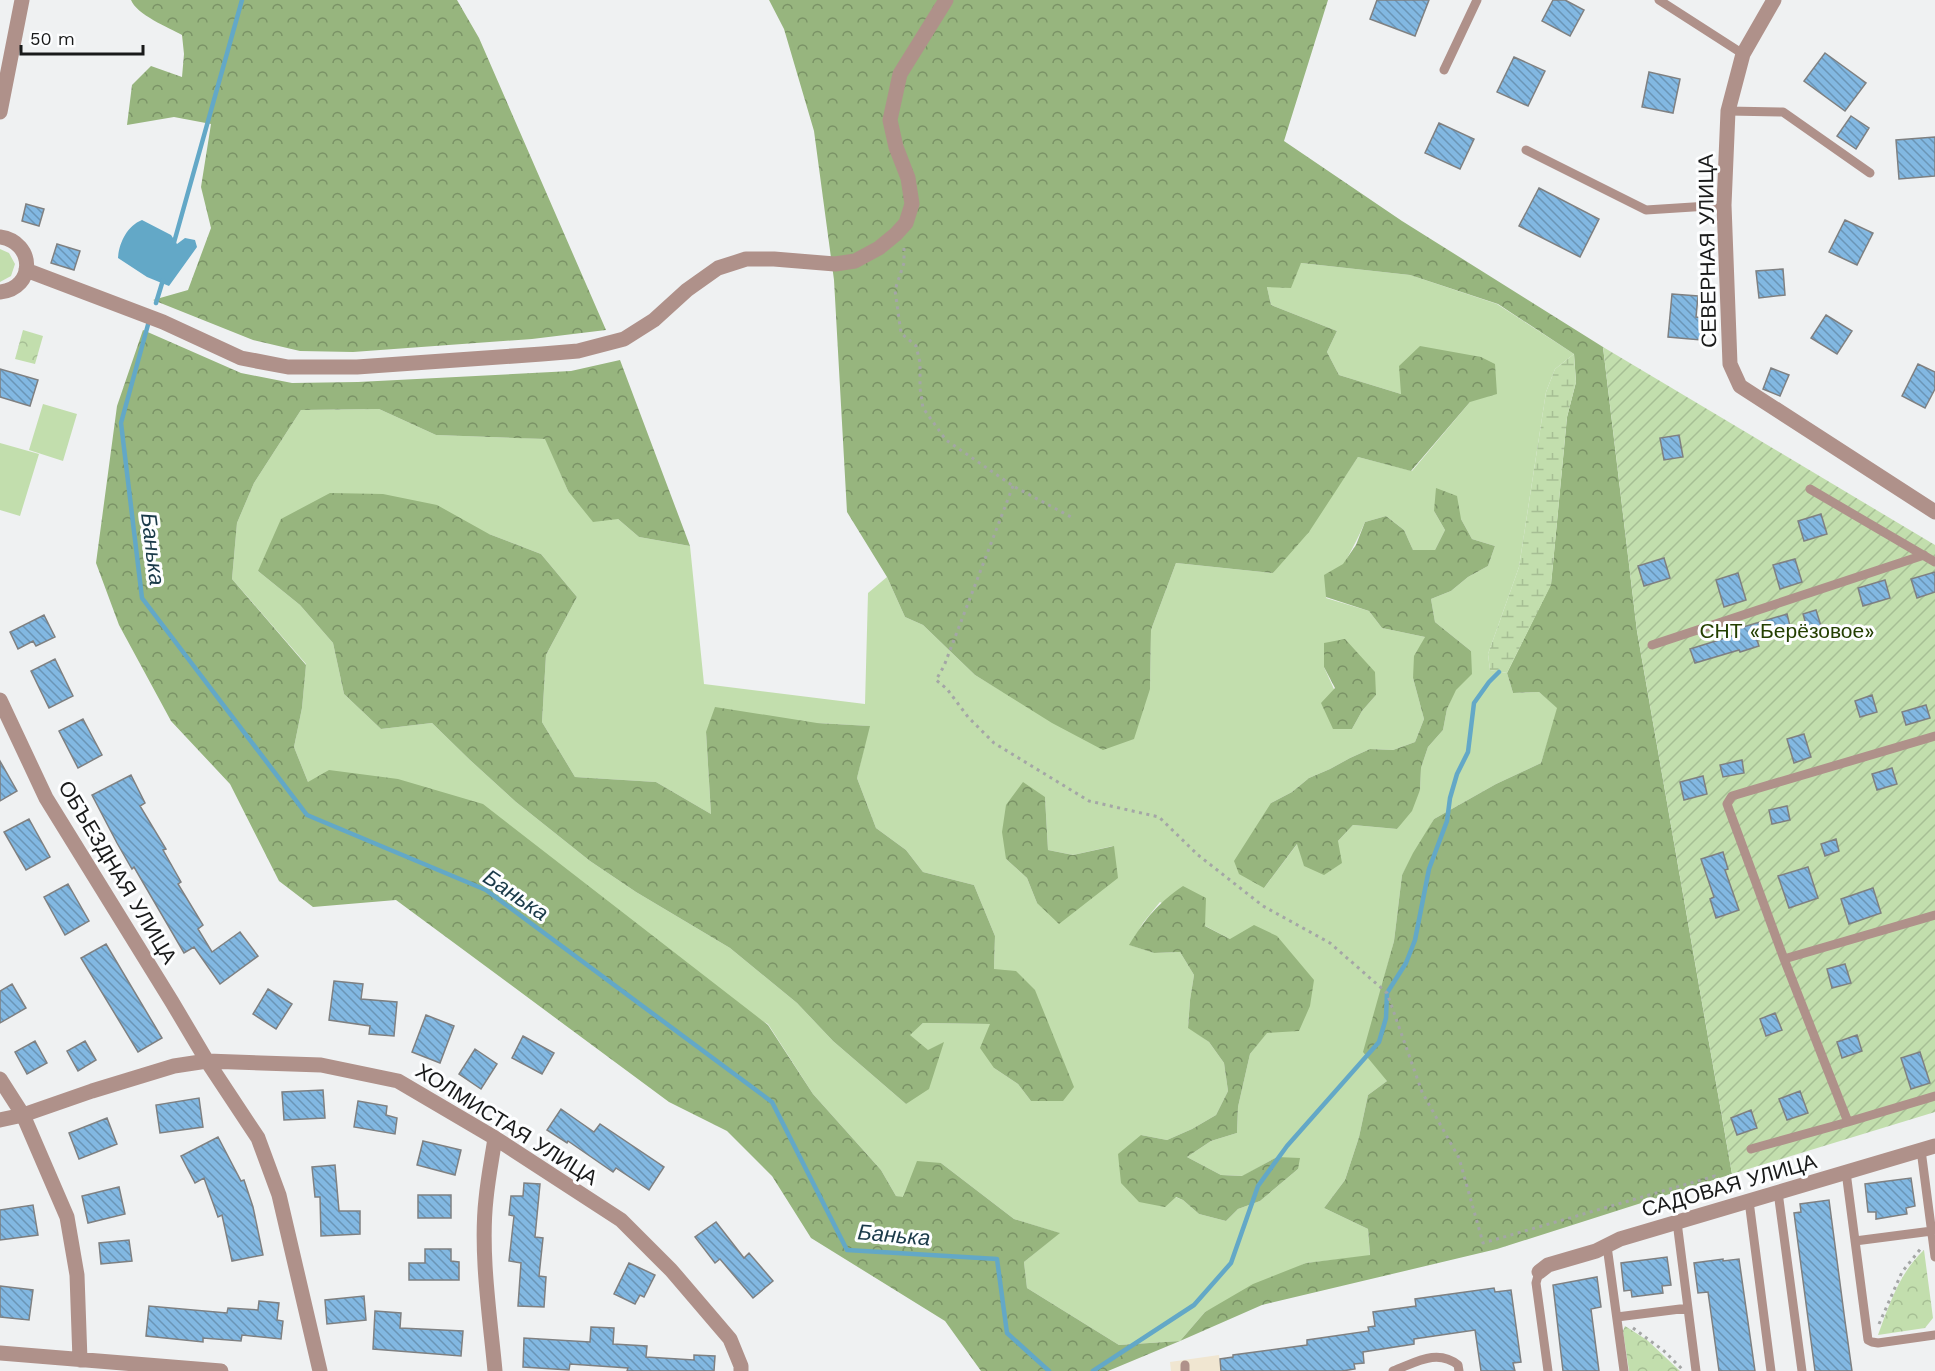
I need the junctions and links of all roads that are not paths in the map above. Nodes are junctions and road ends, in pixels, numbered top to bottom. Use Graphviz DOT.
graph roads {
  1 [pos="22,0"];
  2 [pos="946,0"];
  3 [pos="1477,0"];
  4 [pos="1659,0"];
  5 [pos="1774,0"];
  6 [pos="1743,54"];
  7 [pos="1444,70"];
  8 [pos="1728,111"];
  9 [pos="0,112"];
  10 [pos="1526,150"];
  11 [pos="1870,173"];
  12 [pos="1724,205"];
  13 [pos="0,237"];
  14 [pos="26,270"];
  15 [pos="0,292"];
  16 [pos="1810,489"];
  17 [pos="1934,510"];
  18 [pos="1924,555"];
  19 [pos="1935,562"];
  20 [pos="1652,645"];
  21 [pos="0,700"];
  22 [pos="1935,736"];
  23 [pos="1935,915"];
  24 [pos="1784,960"];
  25 [pos="207,1061"];
  26 [pos="0,1079"];
  27 [pos="1935,1096"];
  28 [pos="23,1115"];
  29 [pos="0,1120"];
  30 [pos="1848,1122"];
  31 [pos="495,1138"];
  32 [pos="1928,1148"];
  33 [pos="1751,1149"];
  34 [pos="1846,1172"];
  35 [pos="1778,1192"];
  36 [pos="1749,1201"];
  37 [pos="1677,1222"];
  38 [pos="1932,1234"];
  39 [pos="1855,1241"];
  40 [pos="1607,1246"];
  41 [pos="1935,1257"];
  42 [pos="1539,1272"];
  43 [pos="1688,1308"];
  44 [pos="1617,1317"];
  45 [pos="1935,1335"];
  46 [pos="0,1353"];
  47 [pos="80,1360"];
  48 [pos="221,1371"];
  49 [pos="320,1371"];
  50 [pos="495,1371"];
  51 [pos="741,1371"];
  52 [pos="1393,1371"];
  53 [pos="1459,1371"];
  54 [pos="1548,1371"];
  55 [pos="1624,1371"];
  56 [pos="1696,1371"];
  57 [pos="1771,1371"];
  58 [pos="1802,1371"];
  1 -- 9 [label="street"];
  2 -- 14 [label="street"];
  3 -- 7 [label="lane"];
  4 -- 6 [label="lane"];
  5 -- 6 [label="street, СЕВЕРНАЯ УЛИЦА"];
  6 -- 8 [label="street, СЕВЕРНАЯ УЛИЦА"];
  8 -- 11 [label="lane"];
  8 -- 12 [label="street, СЕВЕРНАЯ УЛИЦА"];
  10 -- 12 [label="lane"];
  12 -- 17 [label="street, СЕВЕРНАЯ УЛИЦА"];
  13 -- 14 [label="street"];
  14 -- 15 [label="street"];
  16 -- 18 [label="lane"];
  18 -- 19 [label="lane"];
  18 -- 20 [label="lane"];
  21 -- 25 [label="street, ОБЪЕЗДНАЯ УЛИЦА"];
  22 -- 24 [label="lane"];
  23 -- 24 [label="lane"];
  24 -- 30 [label="lane"];
  25 -- 28 [label="street, ХОЛМИСТАЯ УЛИЦА"];
  25 -- 31 [label="street, ХОЛМИСТАЯ УЛИЦА"];
  25 -- 49 [label="street, ОБЪЕЗДНАЯ УЛИЦА"];
  26 -- 28 [label="street"];
  27 -- 30 [label="lane"];
  28 -- 29 [label="street, ХОЛМИСТАЯ УЛИЦА"];
  28 -- 47 [label="street"];
  30 -- 33 [label="lane"];
  31 -- 50 [label="street"];
  31 -- 51 [label="street, ХОЛМИСТАЯ УЛИЦА"];
  32 -- 34 [label="street, САДОВАЯ УЛИЦА"];
  32 -- 38 [label="lane"];
  34 -- 35 [label="street, САДОВАЯ УЛИЦА"];
  34 -- 39 [label="lane"];
  35 -- 36 [label="street, САДОВАЯ УЛИЦА"];
  35 -- 58 [label="lane"];
  36 -- 37 [label="street, САДОВАЯ УЛИЦА"];
  36 -- 57 [label="lane"];
  37 -- 40 [label="street, САДОВАЯ УЛИЦА"];
  37 -- 43 [label="lane"];
  38 -- 39 [label="lane"];
  38 -- 41 [label="lane"];
  39 -- 45 [label="lane"];
  40 -- 42 [label="street, САДОВАЯ УЛИЦА"];
  40 -- 44 [label="lane"];
  42 -- 54 [label="lane"];
  43 -- 44 [label="lane"];
  43 -- 56 [label="lane"];
  44 -- 55 [label="lane"];
  46 -- 47 [label="street"];
  47 -- 48 [label="street"];
  52 -- 53 [label="lane"];
}
